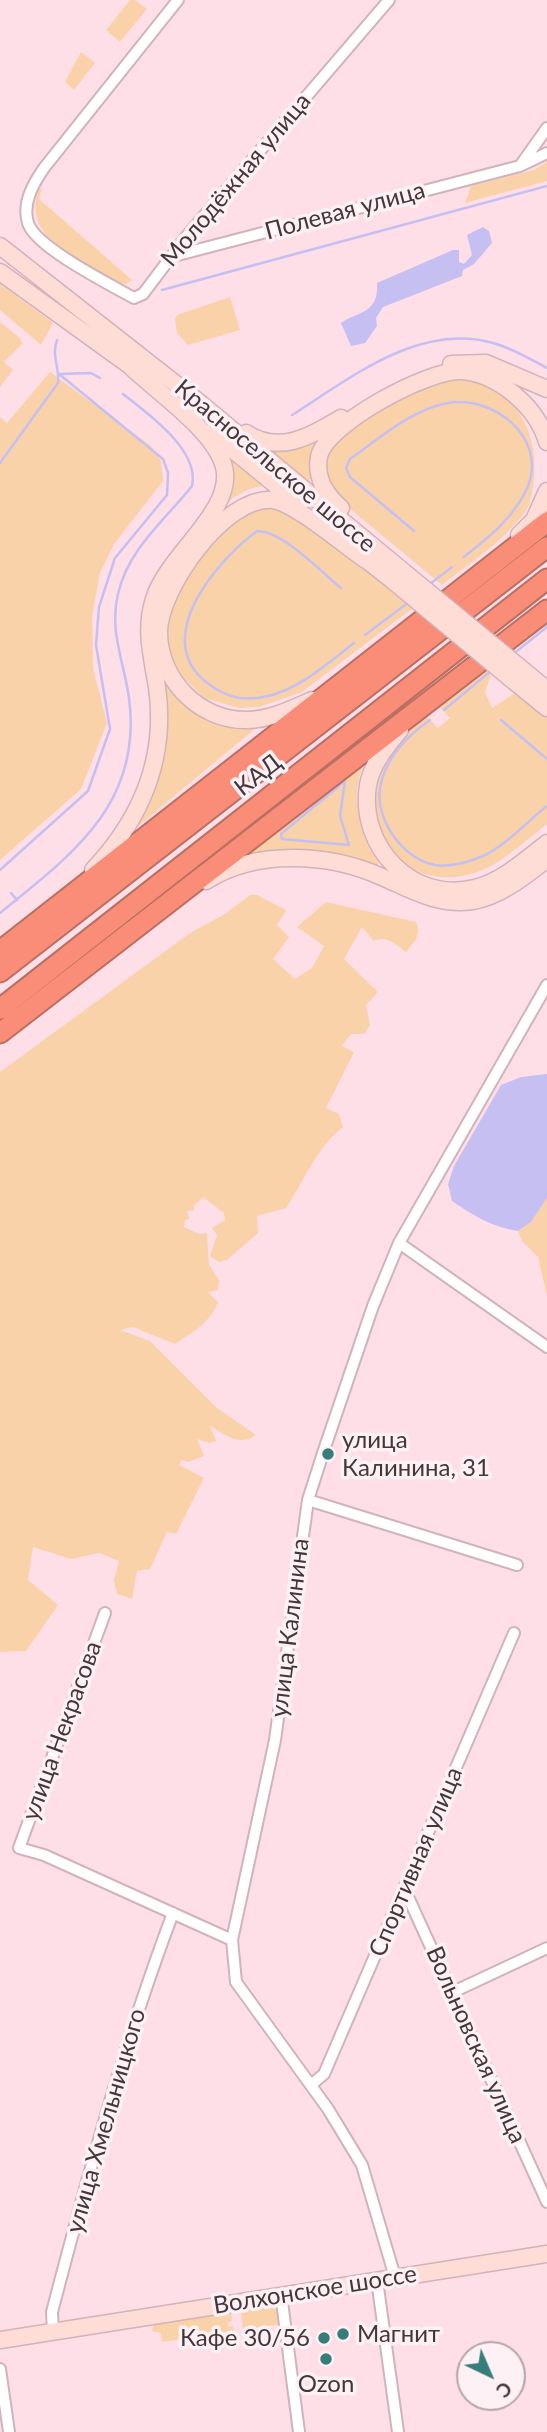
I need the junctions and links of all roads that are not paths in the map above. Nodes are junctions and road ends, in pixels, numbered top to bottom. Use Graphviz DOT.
graph roads {
  1 [pos="178,0"];
  2 [pos="389,0"];
  3 [pos="547,128"];
  4 [pos="547,153"];
  5 [pos="520,166"];
  6 [pos="0,246"];
  7 [pos="170,257"];
  8 [pos="0,272"];
  9 [pos="131,367"];
  10 [pos="547,389"];
  11 [pos="200,403"];
  12 [pos="547,442"];
  13 [pos="547,491"];
  14 [pos="547,522"];
  15 [pos="547,547"];
  16 [pos="388,559"];
  17 [pos="366,560"];
  18 [pos="398,576"];
  19 [pos="547,579"];
  20 [pos="472,581"];
  21 [pos="547,610"];
  22 [pos="330,691"];
  23 [pos="541,697"];
  24 [pos="411,716"];
  25 [pos="547,843"];
  26 [pos="547,859"];
  27 [pos="68,898"];
  28 [pos="133,928"];
  29 [pos="0,951"];
  30 [pos="0,972"];
  31 [pos="547,985"];
  32 [pos="0,1009"];
  33 [pos="0,1032"];
  34 [pos="399,1243"];
  35 [pos="547,1347"];
  36 [pos="308,1500"];
  37 [pos="517,1565"];
  38 [pos="105,1613"];
  39 [pos="514,1633"];
  40 [pos="404,1888"];
  41 [pos="173,1913"];
  42 [pos="232,1940"];
  43 [pos="547,1948"];
  44 [pos="453,1992"];
  45 [pos="311,2085"];
  46 [pos="547,2202"];
  47 [pos="547,2254"];
  48 [pos="395,2277"];
  49 [pos="377,2280"];
  50 [pos="281,2294"];
  51 [pos="53,2332"];
  52 [pos="0,2340"];
  53 [pos="0,2369"];
  54 [pos="9,2432"];
  55 [pos="299,2432"];
  56 [pos="398,2432"];
  1 -- 7 [label="street, Молодёжная улица"];
  2 -- 7 [label="street, Молодёжная улица"];
  3 -- 5 [label="street"];
  4 -- 5 [label="street, Полевая улица"];
  5 -- 7 [label="street, Полевая улица"];
  6 -- 11 [label="main road, Красносельское шоссе"];
  8 -- 9 [label="main road, Красносельское шоссе"];
  9 -- 17 [label="main road, Красносельское шоссе"];
  9 -- 27 [label="main road"];
  10 -- 11 [label="main road"];
  11 -- 16 [label="main road, Красносельское шоссе"];
  12 -- 16 [label="main road"];
  13 -- 20 [label="main road"];
  14 -- 20 [label="highway"];
  15 -- 30 [label="highway, КАД"];
  16 -- 18 [label="main road, Красносельское шоссе"];
  17 -- 18 [label="main road, Красносельское шоссе"];
  17 -- 22 [label="main road"];
  18 -- 23 [label="main road, Красносельское шоссе, bridge"];
  19 -- 32 [label="highway, КАД"];
  20 -- 22 [label="highway"];
  21 -- 24 [label="highway"];
  22 -- 27 [label="highway"];
  24 -- 25 [label="main road"];
  24 -- 28 [label="highway"];
  26 -- 28 [label="main road"];
  27 -- 29 [label="highway"];
  28 -- 33 [label="highway"];
  31 -- 34 [label="street, улица Калинина"];
  34 -- 35 [label="street"];
  34 -- 36 [label="street, улица Калинина"];
  36 -- 37 [label="street"];
  36 -- 42 [label="street, улица Калинина"];
  38 -- 41 [label="street, улица Некрасова"];
  39 -- 40 [label="street, Спортивная улица"];
  40 -- 44 [label="street, Вольновская улица"];
  40 -- 45 [label="street, Спортивная улица"];
  41 -- 42 [label="street"];
  41 -- 51 [label="street, улица Хмельницкого"];
  42 -- 45 [label="street, улица Калинина"];
  43 -- 44 [label="street"];
  44 -- 46 [label="street, Вольновская улица"];
  45 -- 48 [label="street, улица Калинина"];
  47 -- 48 [label="main road, Волхонское шоссе"];
  48 -- 49 [label="main road, Волхонское шоссе"];
  49 -- 50 [label="main road, Волхонское шоссе"];
  49 -- 56 [label="street"];
  50 -- 51 [label="main road, Волхонское шоссе"];
  50 -- 55 [label="street"];
  51 -- 52 [label="main road, Волхонское шоссе"];
  53 -- 54 [label="street"];
}
